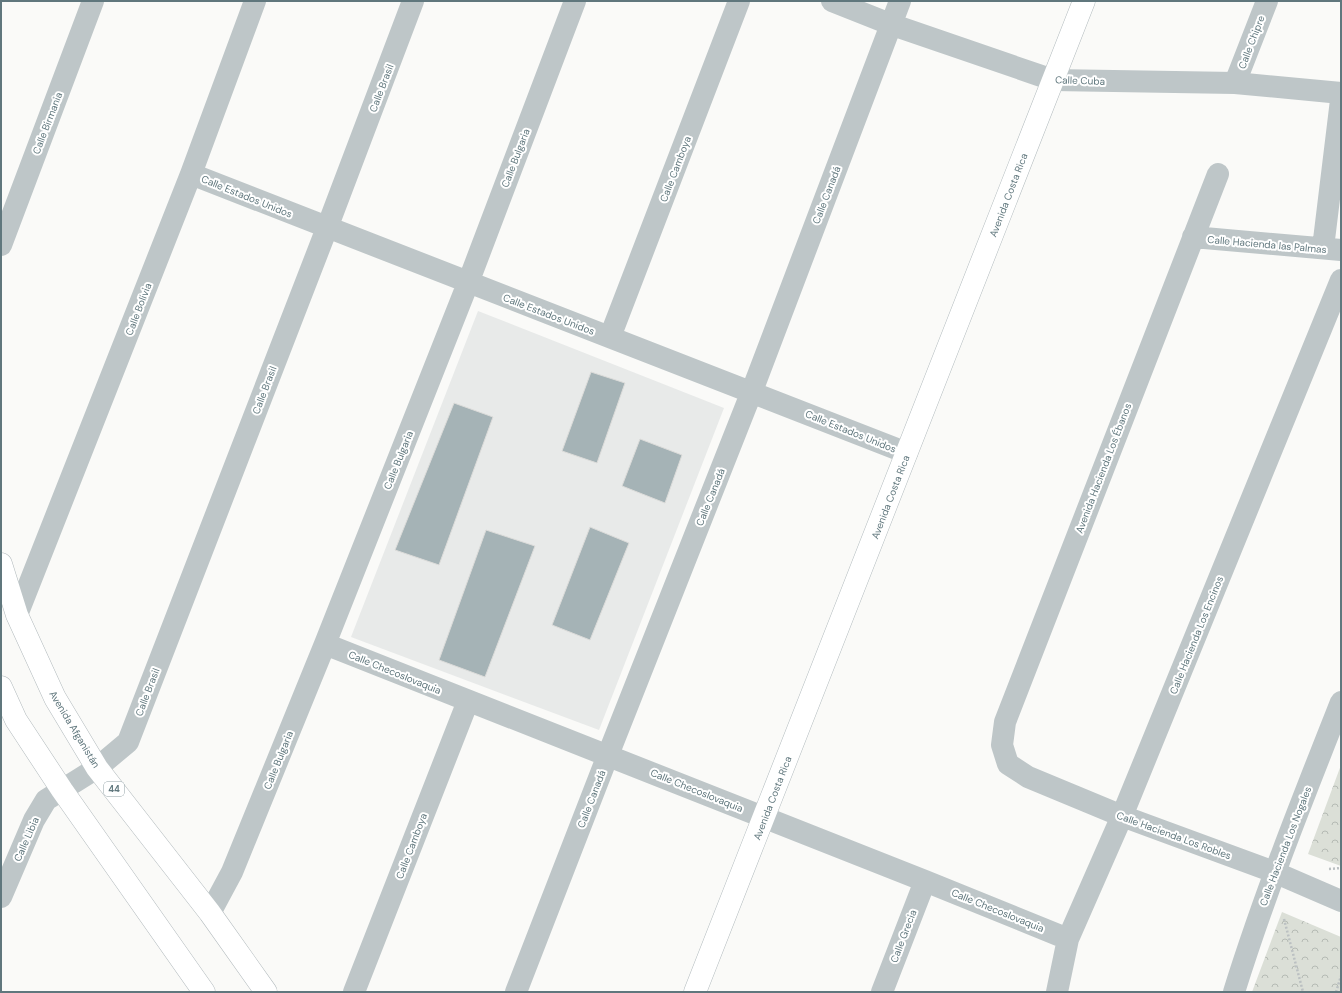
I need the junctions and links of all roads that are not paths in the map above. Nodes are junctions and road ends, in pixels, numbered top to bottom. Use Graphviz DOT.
graph roads {
  1 [pos="93,1"];
  2 [pos="255,1"];
  3 [pos="413,1"];
  4 [pos="575,1"];
  5 [pos="739,1"];
  6 [pos="832,1"];
  7 [pos="900,1"];
  8 [pos="1084,1"];
  9 [pos="1267,1"];
  10 [pos="890,24"];
  11 [pos="1053,80"];
  12 [pos="1235,84"];
  13 [pos="1341,93"];
  14 [pos="1341,100"];
  15 [pos="191,174"];
  16 [pos="1218,174"];
  17 [pos="327,228"];
  18 [pos="1193,237"];
  19 [pos="1,244"];
  20 [pos="1332,249"];
  21 [pos="1341,280"];
  22 [pos="468,282"];
  23 [pos="610,337"];
  24 [pos="752,391"];
  25 [pos="907,453"];
  26 [pos="1,564"];
  27 [pos="17,615"];
  28 [pos="325,644"];
  29 [pos="1,687"];
  30 [pos="468,700"];
  31 [pos="1341,702"];
  32 [pos="608,755"];
  33 [pos="1008,764"];
  34 [pos="97,768"];
  35 [pos="62,790"];
  36 [pos="1122,816"];
  37 [pos="764,817"];
  38 [pos="1274,872"];
  39 [pos="925,880"];
  40 [pos="1,897"];
  41 [pos="1341,901"];
  42 [pos="210,914"];
  43 [pos="1068,939"];
  44 [pos="204,992"];
  45 [pos="266,992"];
  46 [pos="354,992"];
  47 [pos="516,992"];
  48 [pos="696,992"];
  49 [pos="882,992"];
  50 [pos="1057,992"];
  51 [pos="1234,992"];
  1 -- 19 [label="street, Calle Birmania"];
  2 -- 15 [label="street, Calle Bolivia"];
  3 -- 17 [label="street, Calle Brasil"];
  4 -- 22 [label="street, Calle Bulgaria"];
  5 -- 23 [label="street, Calle Camboya"];
  6 -- 10 [label="street, Calle Cuba"];
  7 -- 10 [label="street, Calle Canadá"];
  8 -- 11 [label="street, Avenida Costa Rica"];
  9 -- 12 [label="street, Calle Chipre"];
  10 -- 11 [label="street, Calle Cuba"];
  10 -- 24 [label="street, Calle Canadá"];
  11 -- 12 [label="street, Calle Cuba"];
  11 -- 25 [label="street, Avenida Costa Rica"];
  12 -- 13 [label="street, Calle Cuba"];
  14 -- 20 [label="street"];
  15 -- 17 [label="street, Calle Estados Unidos"];
  15 -- 27 [label="street, Calle Bolivia"];
  16 -- 18 [label="street, Avenida Hacienda Los Ébanos"];
  17 -- 22 [label="street, Calle Estados Unidos"];
  17 -- 34 [label="street, Calle Brasil"];
  18 -- 20 [label="street, Calle Hacienda las Palmas"];
  18 -- 33 [label="street, Avenida Hacienda Los Ébanos"];
  21 -- 36 [label="street, Calle Hacienda Los Encinos"];
  22 -- 23 [label="street, Calle Estados Unidos"];
  22 -- 28 [label="street, Calle Bulgaria"];
  23 -- 24 [label="street, Calle Estados Unidos"];
  24 -- 25 [label="street, Calle Estados Unidos"];
  24 -- 32 [label="street, Calle Canadá"];
  25 -- 37 [label="street, Avenida Costa Rica"];
  26 -- 27 [label="street, Avenida Afganistán / 44"];
  27 -- 34 [label="street, Avenida Afganistán / 44"];
  28 -- 30 [label="street, Calle Checoslovaquia"];
  28 -- 42 [label="street, Calle Bulgaria"];
  29 -- 35 [label="street"];
  30 -- 32 [label="street, Calle Checoslovaquia"];
  30 -- 46 [label="street, Calle Camboya"];
  31 -- 38 [label="street, Calle Hacienda Los Nogales"];
  32 -- 37 [label="street, Calle Checoslovaquia"];
  32 -- 47 [label="street, Calle Canadá"];
  33 -- 36 [label="street, Calle Hacienda Los Robles"];
  34 -- 35 [label="street, Calle Brasil"];
  34 -- 42 [label="street, Avenida Afganistán / 44"];
  35 -- 40 [label="street, Calle Libia"];
  35 -- 44 [label="street"];
  36 -- 38 [label="street, Calle Hacienda Los Robles"];
  36 -- 43 [label="street, Calle Hacienda Los Encinos"];
  37 -- 39 [label="street, Calle Checoslovaquia"];
  37 -- 48 [label="street, Avenida Costa Rica"];
  38 -- 41 [label="street, Calle Hacienda Los Robles"];
  38 -- 51 [label="street, Calle Hacienda Los Nogales"];
  39 -- 43 [label="street, Calle Checoslovaquia"];
  39 -- 49 [label="street, Calle Grecia"];
  42 -- 45 [label="street, Avenida Afganistán / 44"];
  43 -- 50 [label="street, Calle Hacienda Los Encinos"];
}
